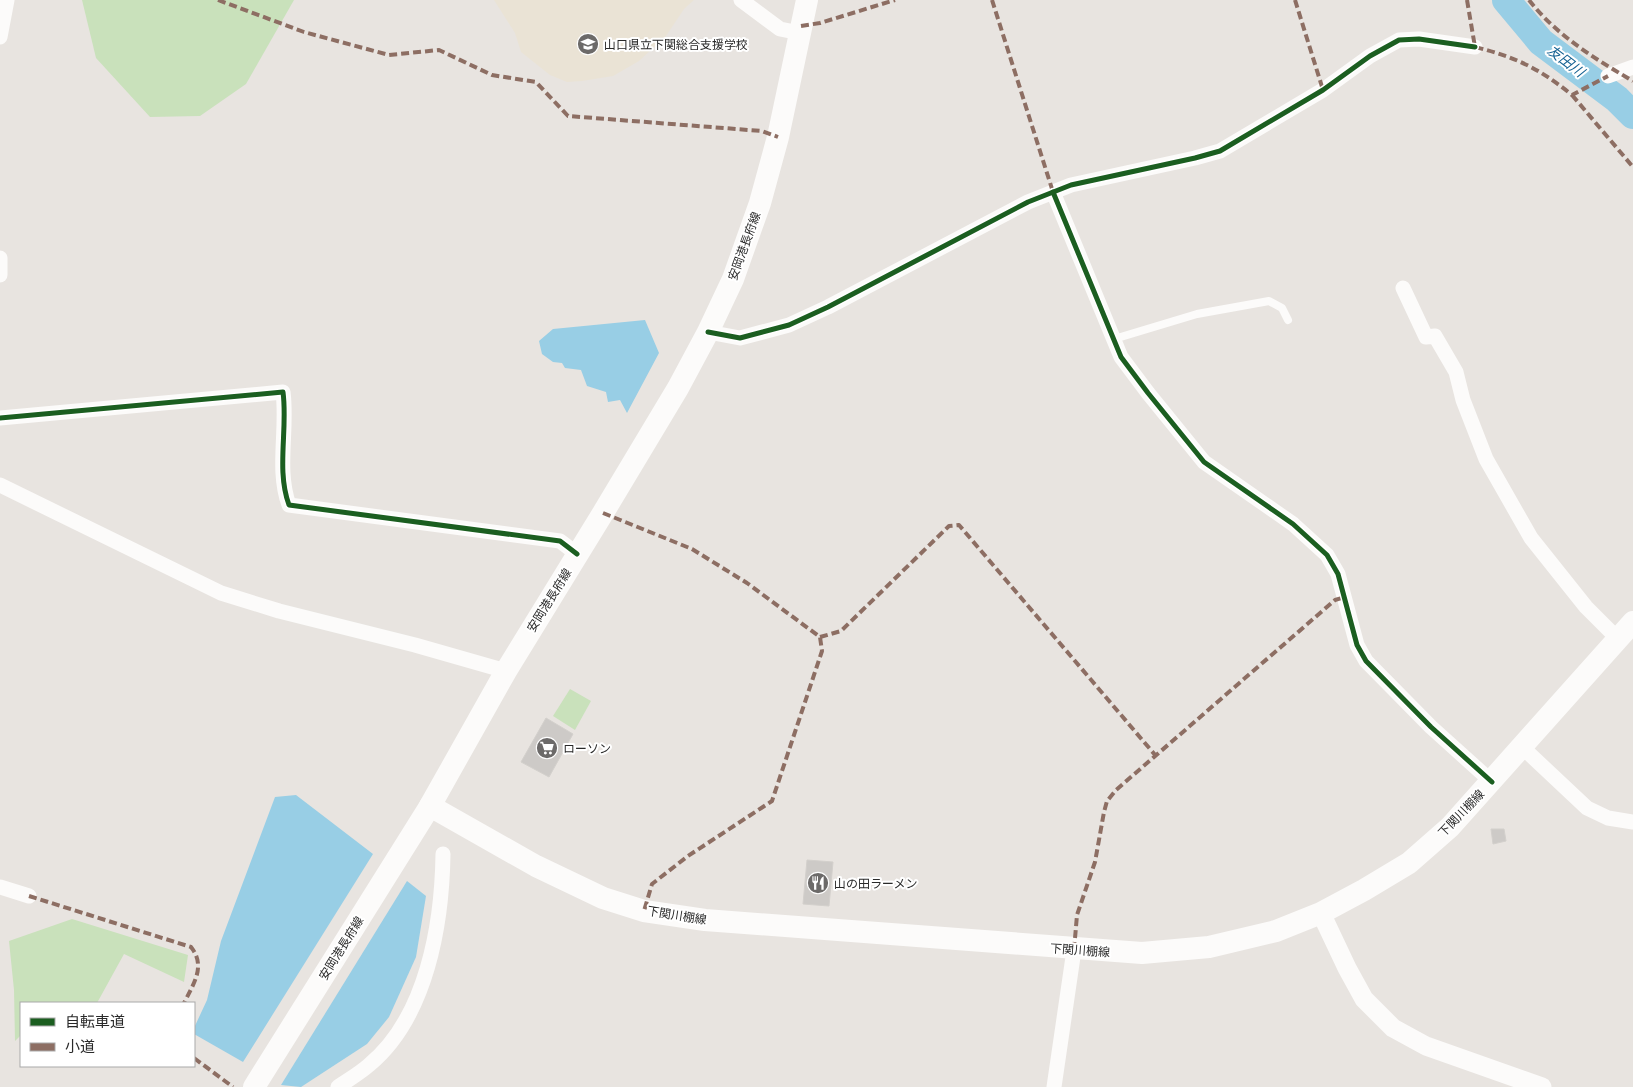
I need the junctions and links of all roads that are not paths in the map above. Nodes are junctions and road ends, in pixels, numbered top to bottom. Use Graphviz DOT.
graph roads {
  1 [pos="7,0"];
  2 [pos="741,0"];
  3 [pos="807,0"];
  4 [pos="800,33"];
  5 [pos="0,37"];
  6 [pos="1475,47"];
  7 [pos="1633,66"];
  8 [pos="1608,76"];
  9 [pos="1053,192"];
  10 [pos="0,258"];
  11 [pos="0,275"];
  12 [pos="1403,288"];
  13 [pos="1288,320"];
  14 [pos="708,332"];
  15 [pos="1114,339"];
  16 [pos="0,418"];
  17 [pos="0,485"];
  18 [pos="578,554"];
  19 [pos="1633,622"];
  20 [pos="1618,639"];
  21 [pos="506,671"];
  22 [pos="1521,746"];
  23 [pos="1492,782"];
  24 [pos="430,806"];
  25 [pos="1633,822"];
  26 [pos="443,854"];
  27 [pos="0,887"];
  28 [pos="30,896"];
  29 [pos="1321,913"];
  30 [pos="1074,950"];
  31 [pos="254,1087"];
  32 [pos="338,1087"];
  33 [pos="1054,1087"];
  34 [pos="1540,1087"];
  1 -- 5 [label="street"];
  2 -- 4 [label="street"];
  3 -- 4 [label="main road, 安岡港長府線"];
  4 -- 14 [label="main road, 安岡港長府線"];
  6 -- 9 [label="street"];
  7 -- 8 [label="street"];
  9 -- 14 [label="street"];
  9 -- 15 [label="street"];
  10 -- 11 [label="street"];
  12 -- 20 [label="street"];
  13 -- 15 [label="lane"];
  14 -- 18 [label="main road, 安岡港長府線"];
  15 -- 23 [label="street"];
  16 -- 18 [label="street"];
  17 -- 21 [label="street"];
  18 -- 21 [label="main road, 安岡港長府線"];
  19 -- 20 [label="main road, 下関川棚線"];
  20 -- 22 [label="main road, 下関川棚線"];
  21 -- 24 [label="main road, 安岡港長府線"];
  22 -- 23 [label="main road, 下関川棚線"];
  22 -- 25 [label="street"];
  23 -- 29 [label="main road, 下関川棚線"];
  24 -- 30 [label="main road, 下関川棚線"];
  24 -- 31 [label="main road, 安岡港長府線"];
  26 -- 32 [label="street"];
  27 -- 28 [label="street"];
  29 -- 30 [label="main road, 下関川棚線"];
  29 -- 34 [label="street"];
  30 -- 33 [label="street"];
}
